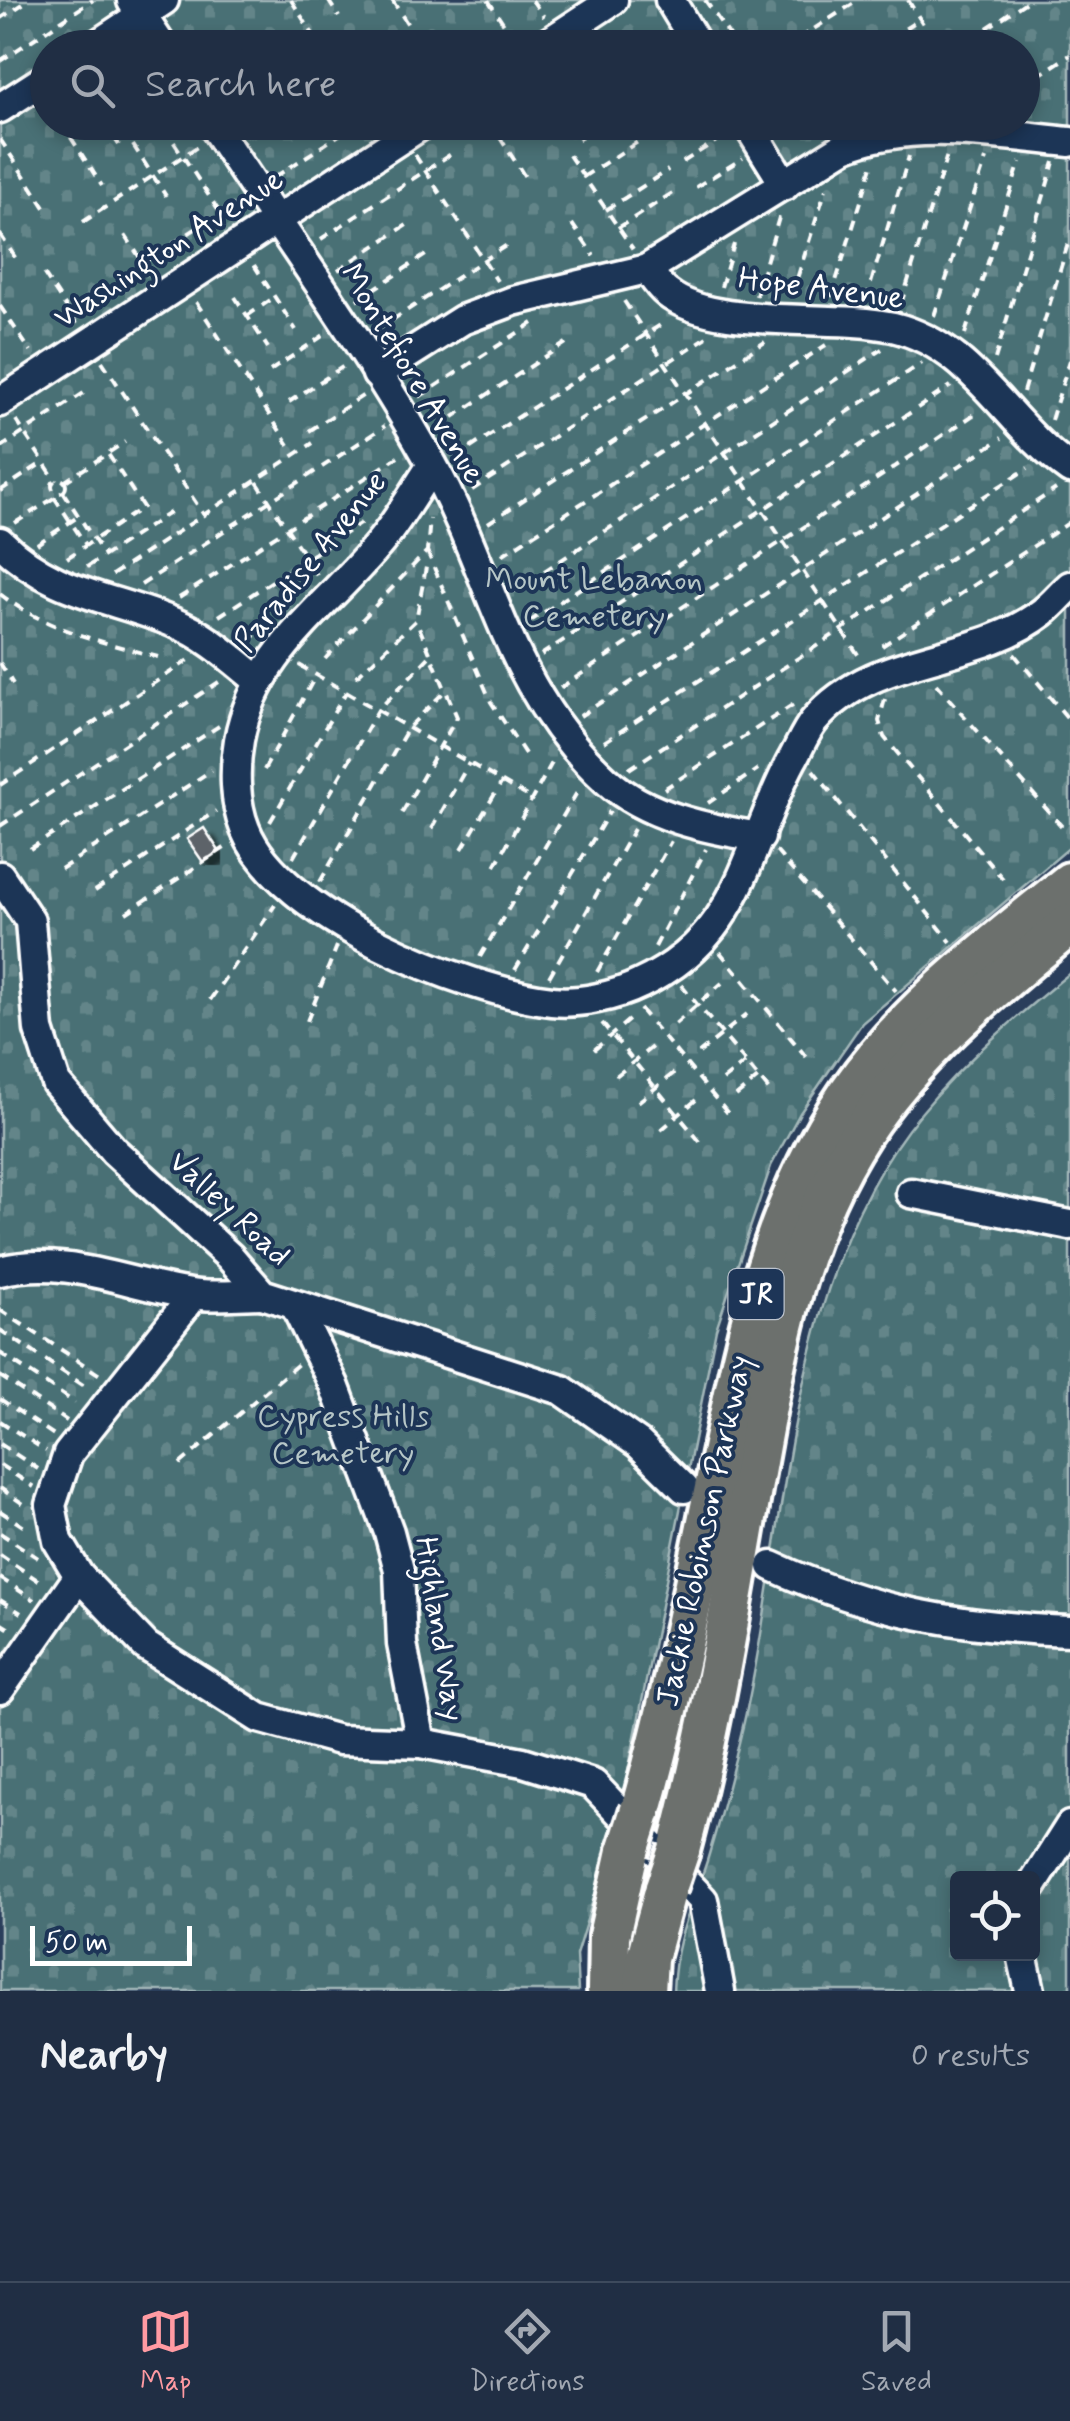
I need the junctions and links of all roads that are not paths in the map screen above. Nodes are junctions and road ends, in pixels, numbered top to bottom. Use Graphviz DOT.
graph roads {
  1 [pos="614,0"];
  2 [pos="670,0"];
  3 [pos="145,5"];
  4 [pos="114,30"];
  5 [pos="155,30"];
  6 [pos="568,30"];
  7 [pos="689,30"];
  8 [pos="30,89"];
  9 [pos="0,108"];
  10 [pos="1040,139"];
  11 [pos="223,140"];
  12 [pos="400,140"];
  13 [pos="748,140"];
  14 [pos="867,140"];
  15 [pos="1065,142"];
  16 [pos="787,184"];
  17 [pos="275,221"];
  18 [pos="647,269"];
  19 [pos="359,348"];
  20 [pos="1,401"];
  21 [pos="426,455"];
  22 [pos="1054,457"];
  23 [pos="11,542"];
  24 [pos="1070,586"];
  25 [pos="234,662"];
  26 [pos="759,840"];
  27 [pos="0,876"];
  28 [pos="1070,883"];
  29 [pos="1070,924"];
  30 [pos="911,1193"];
  31 [pos="1070,1226"];
  32 [pos="0,1271"];
  33 [pos="262,1294"];
  34 [pos="194,1295"];
  35 [pos="295,1305"];
  36 [pos="684,1488"];
  37 [pos="772,1566"];
  38 [pos="65,1596"];
  39 [pos="1070,1631"];
  40 [pos="0,1689"];
  41 [pos="422,1743"];
  42 [pos="1070,1826"];
  43 [pos="657,1859"];
  44 [pos="1040,1873"];
  45 [pos="1024,1961"];
  46 [pos="608,1991"];
  47 [pos="645,1991"];
  48 [pos="720,1991"];
  49 [pos="1030,1991"];
  1 -- 6 [label="lane"];
  2 -- 7 [label="lane"];
  3 -- 4 [label="lane"];
  3 -- 5 [label="lane"];
  8 -- 9 [label="lane"];
  10 -- 15 [label="lane"];
  11 -- 17 [label="lane, Montefiore Avenue"];
  12 -- 17 [label="lane, Washington Avenue"];
  13 -- 16 [label="lane"];
  14 -- 16 [label="lane"];
  16 -- 18 [label="lane"];
  17 -- 19 [label="lane, Montefiore Avenue"];
  17 -- 20 [label="lane, Washington Avenue"];
  18 -- 19 [label="lane"];
  18 -- 22 [label="lane, Hope Avenue"];
  19 -- 21 [label="lane, Montefiore Avenue"];
  21 -- 25 [label="lane, Paradise Avenue"];
  21 -- 26 [label="lane, Montefiore Avenue"];
  23 -- 25 [label="lane"];
  24 -- 26 [label="lane, Paradise Avenue"];
  25 -- 26 [label="lane, Paradise Avenue"];
  27 -- 33 [label="lane, Valley Road"];
  28 -- 43 [label="highway, Jackie Robinson Parkway / JR, bridge"];
  29 -- 43 [label="highway, Jackie Robinson Parkway / JR"];
  30 -- 31 [label="lane"];
  32 -- 34 [label="lane"];
  33 -- 34 [label="lane"];
  33 -- 35 [label="lane, Valley Road"];
  34 -- 38 [label="lane"];
  35 -- 36 [label="lane, Valley Road"];
  35 -- 41 [label="lane, Highland Way"];
  37 -- 39 [label="lane"];
  38 -- 40 [label="lane"];
  38 -- 41 [label="lane"];
  41 -- 43 [label="lane"];
  42 -- 44 [label="lane"];
  43 -- 46 [label="highway, Jackie Robinson Parkway / JR"];
  43 -- 47 [label="highway, Jackie Robinson Parkway / JR"];
  43 -- 48 [label="lane"];
  45 -- 49 [label="lane"];
}
